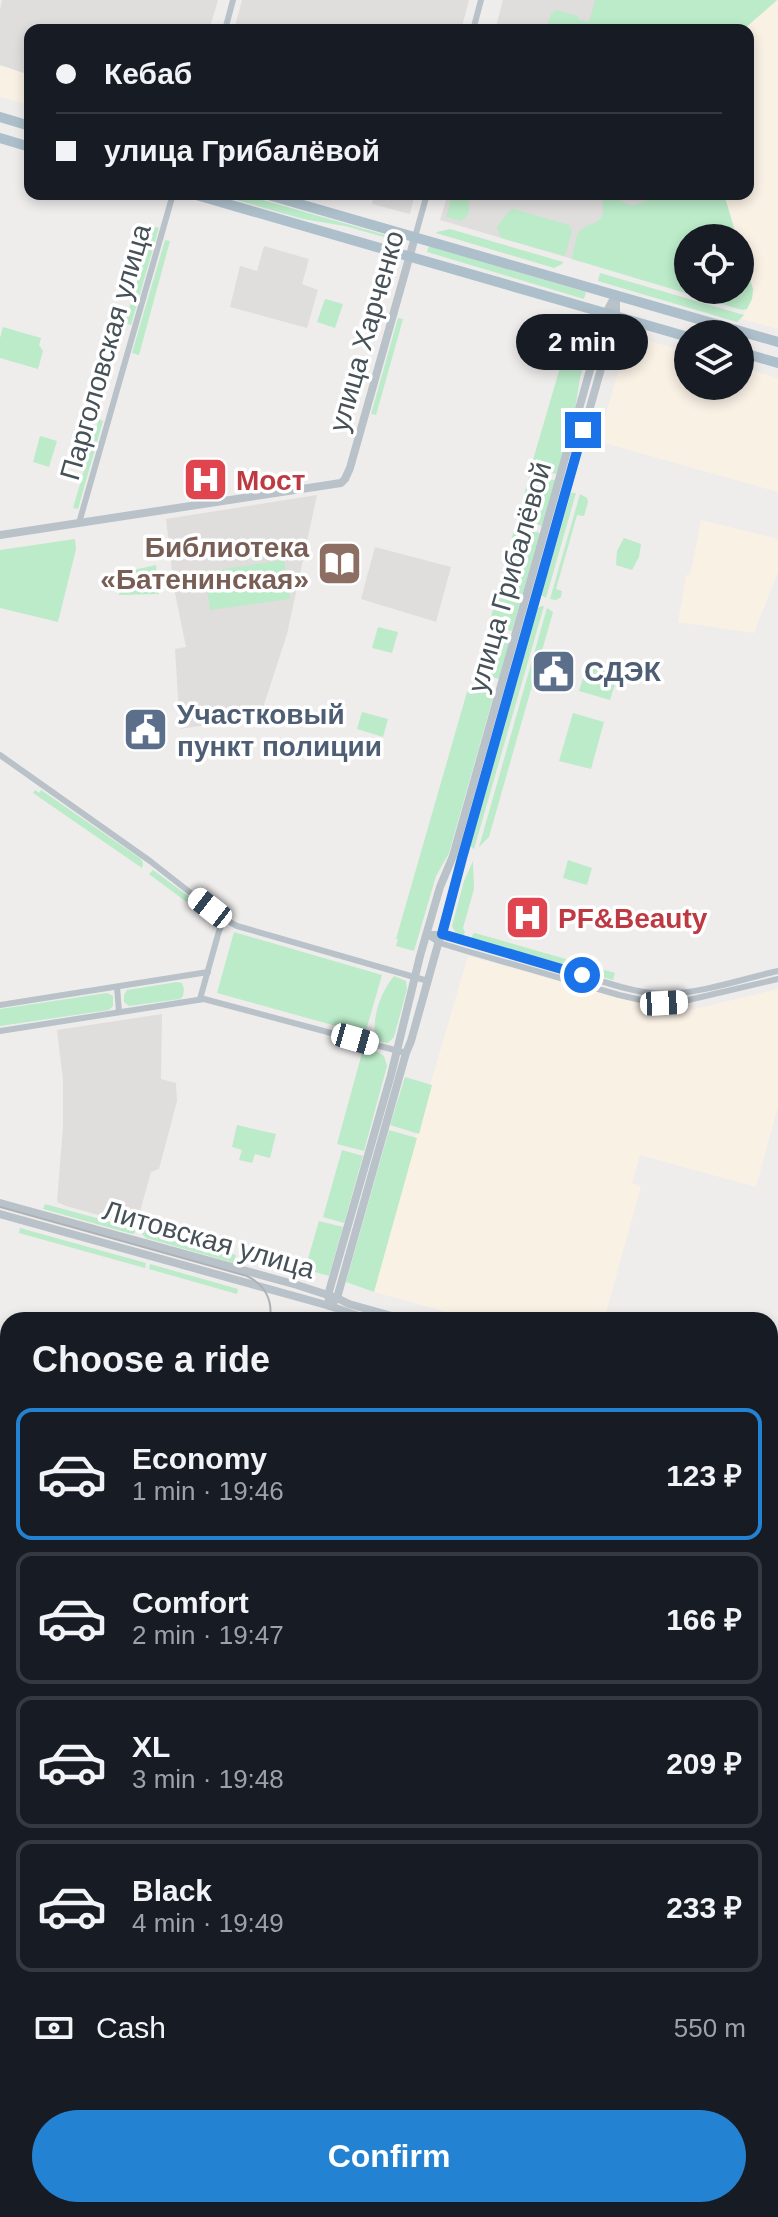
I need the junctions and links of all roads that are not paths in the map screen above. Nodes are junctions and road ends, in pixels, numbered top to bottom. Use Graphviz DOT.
graph roads {
  1 [pos="233,0"];
  2 [pos="481,0"];
  3 [pos="227,24"];
  4 [pos="475,24"];
  5 [pos="0,117"];
  6 [pos="24,124"];
  7 [pos="0,138"];
  8 [pos="24,145"];
  9 [pos="171,200"];
  10 [pos="214,200"];
  11 [pos="286,200"];
  12 [pos="425,200"];
  13 [pos="415,237"];
  14 [pos="410,256"];
  15 [pos="616,295"];
  16 [pos="611,314"];
  17 [pos="674,333"];
  18 [pos="778,342"];
  19 [pos="754,356"];
  20 [pos="778,363"];
  21 [pos="79,523"];
  22 [pos="0,535"];
  23 [pos="0,755"];
  24 [pos="224,919"];
  25 [pos="426,934"];
  26 [pos="441,938"];
  27 [pos="778,971"];
  28 [pos="208,972"];
  29 [pos="416,978"];
  30 [pos="778,979"];
  31 [pos="428,981"];
  32 [pos="117,987"];
  33 [pos="200,999"];
  34 [pos="0,1005"];
  35 [pos="119,1012"];
  36 [pos="0,1031"];
  37 [pos="401,1052"];
  38 [pos="0,1203"];
  39 [pos="0,1214"];
  40 [pos="332,1296"];
  41 [pos="330,1306"];
  42 [pos="347,1312"];
  43 [pos="378,1312"];
  1 -- 3 [label="street"];
  2 -- 4 [label="street"];
  5 -- 6 [label="main road"];
  7 -- 8 [label="main road"];
  9 -- 21 [label="street, Парголовская улица"];
  10 -- 14 [label="main road"];
  11 -- 13 [label="main road"];
  12 -- 13 [label="street, улица Харченко"];
  13 -- 14 [label="street, улица Харченко"];
  13 -- 15 [label="main road"];
  14 -- 16 [label="main road"];
  14 -- 21 [label="street, улица Харченко"];
  15 -- 16 [label="street, улица Грибалёвой"];
  15 -- 18 [label="main road"];
  16 -- 17 [label="main road"];
  16 -- 25 [label="street, улица Грибалёвой"];
  16 -- 26 [label="street, улица Грибалёвой"];
  19 -- 20 [label="main road"];
  21 -- 22 [label="street"];
  23 -- 24 [label="street"];
  24 -- 28 [label="street"];
  24 -- 29 [label="street"];
  25 -- 26 [label="street"];
  25 -- 29 [label="street, улица Грибалёвой"];
  26 -- 27 [label="street"];
  26 -- 30 [label="street"];
  26 -- 31 [label="street, улица Грибалёвой"];
  28 -- 32 [label="street"];
  28 -- 33 [label="street"];
  29 -- 31 [label="street"];
  29 -- 37 [label="street, улица Грибалёвой"];
  31 -- 37 [label="street, улица Грибалёвой"];
  32 -- 34 [label="street"];
  32 -- 35 [label="street"];
  33 -- 35 [label="street"];
  33 -- 37 [label="street"];
  35 -- 36 [label="street"];
  37 -- 40 [label="street, улица Грибалёвой"];
  38 -- 40 [label="street, Литовская улица"];
  39 -- 41 [label="street, Литовская улица"];
  40 -- 41 [label="street, улица Грибалёвой"];
  40 -- 43 [label="street, Литовская улица"];
  41 -- 42 [label="street, Литовская улица"];
}
